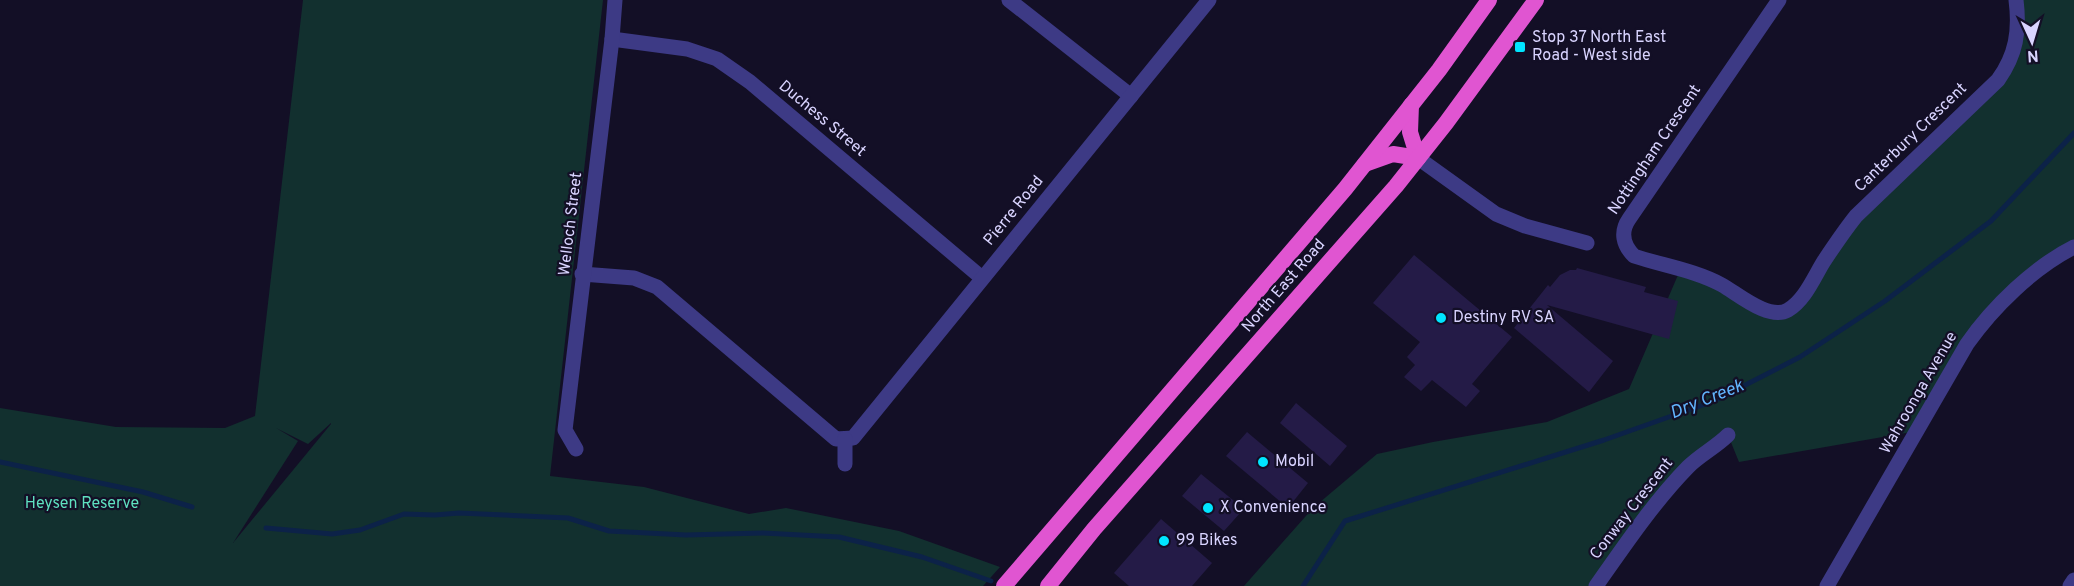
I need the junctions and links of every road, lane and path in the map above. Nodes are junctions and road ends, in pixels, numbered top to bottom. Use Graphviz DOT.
graph roads {
  1 [pos="615,0"];
  2 [pos="1009,0"];
  3 [pos="1209,0"];
  4 [pos="1489,0"];
  5 [pos="1536,0"];
  6 [pos="1779,0"];
  7 [pos="2016,0"];
  8 [pos="612,39"];
  9 [pos="1131,96"];
  10 [pos="1411,105"];
  11 [pos="1418,158"];
  12 [pos="1364,164"];
  13 [pos="1587,243"];
  14 [pos="2074,247"];
  15 [pos="582,273"];
  16 [pos="982,278"];
  17 [pos="1803,295"];
  18 [pos="1728,435"];
  19 [pos="845,439"];
  20 [pos="576,449"];
  21 [pos="844,465"];
  22 [pos="2074,580"];
  23 [pos="1004,586"];
  24 [pos="1048,586"];
  25 [pos="1596,586"];
  26 [pos="1827,586"];
  27 [pos="2070,586"];
  1 -- 8 [label="street, Welloch Street"];
  2 -- 9 [label="street"];
  3 -- 9 [label="street, Pierre Road"];
  4 -- 10 [label="highway, North East Road"];
  5 -- 11 [label="highway, North East Road"];
  6 -- 17 [label="street, Nottingham Crescent"];
  7 -- 17 [label="street, Canterbury Crescent"];
  8 -- 15 [label="street, Welloch Street"];
  8 -- 16 [label="street, Duchess Street"];
  9 -- 16 [label="street, Pierre Road"];
  10 -- 11 [label="highway"];
  10 -- 12 [label="highway, North East Road"];
  11 -- 12 [label="highway"];
  11 -- 13 [label="street"];
  11 -- 24 [label="highway, North East Road"];
  12 -- 23 [label="highway, North East Road"];
  14 -- 26 [label="street, Wahroonga Avenue"];
  15 -- 19 [label="street"];
  15 -- 20 [label="street, Welloch Street"];
  16 -- 19 [label="street, Pierre Road"];
  18 -- 25 [label="street, Conway Crescent"];
  19 -- 21 [label="street"];
  22 -- 27 [label="street"];
}
